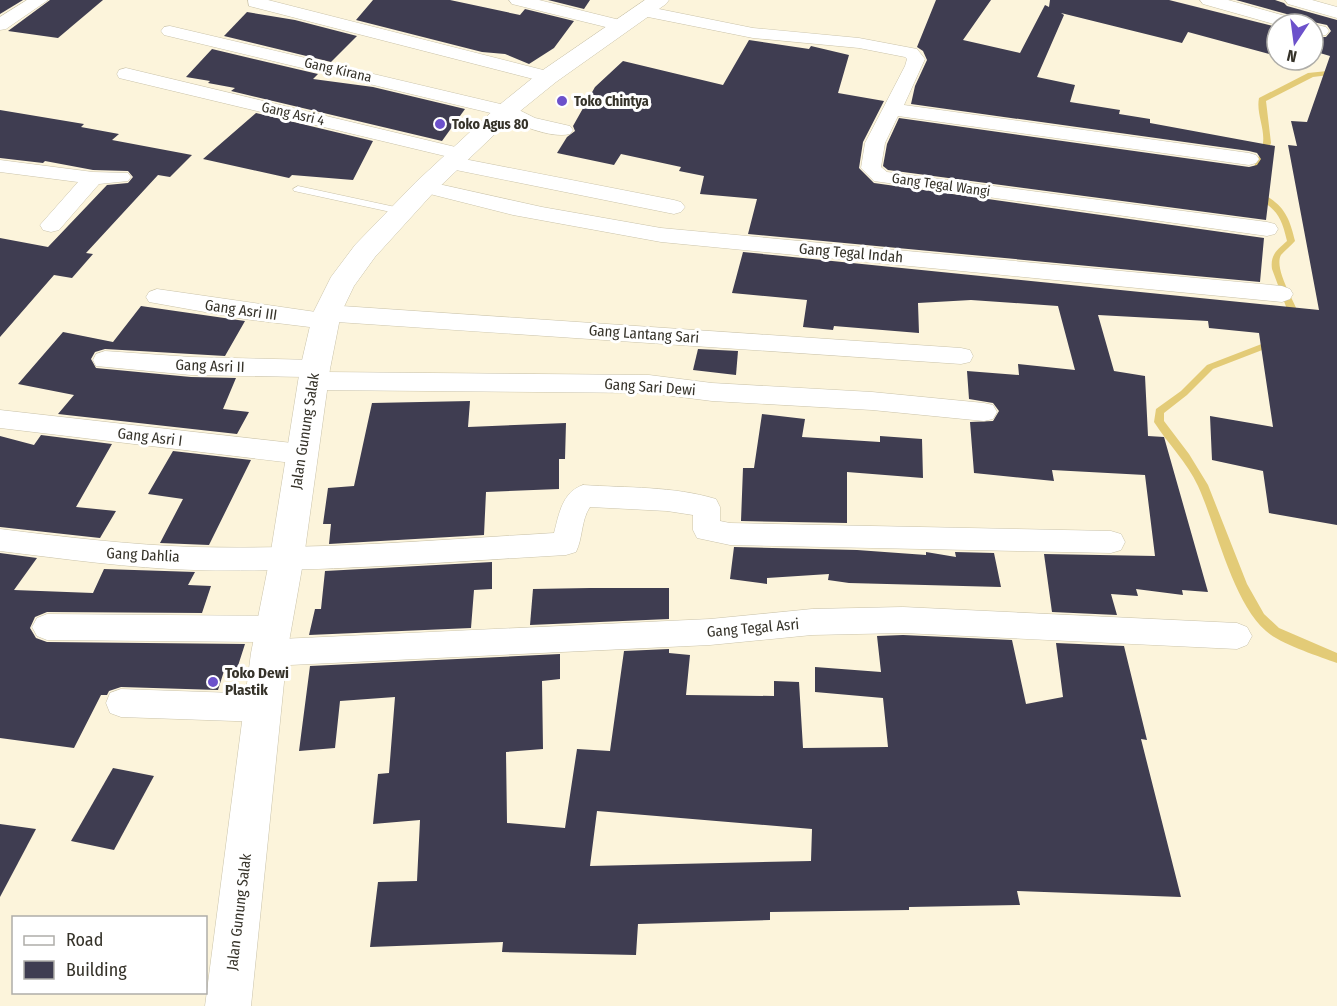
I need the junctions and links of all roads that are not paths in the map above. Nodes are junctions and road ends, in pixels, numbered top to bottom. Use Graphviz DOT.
graph roads {
  1 [pos="39,0"];
  2 [pos="518,0"];
  3 [pos="1209,0"];
  4 [pos="1294,0"];
  5 [pos="255,3"];
  6 [pos="642,12"];
  7 [pos="1337,13"];
  8 [pos="1265,16"];
  9 [pos="348,24"];
  10 [pos="0,26"];
  11 [pos="170,31"];
  12 [pos="332,39"];
  13 [pos="126,74"];
  14 [pos="548,77"];
  15 [pos="891,109"];
  16 [pos="506,111"];
  17 [pos="563,130"];
  18 [pos="456,158"];
  19 [pos="1249,159"];
  20 [pos="0,166"];
  21 [pos="121,177"];
  22 [pos="93,178"];
  23 [pos="425,187"];
  24 [pos="298,189"];
  25 [pos="674,207"];
  26 [pos="400,211"];
  27 [pos="51,225"];
  28 [pos="1267,229"];
  29 [pos="1282,294"];
  30 [pos="157,297"];
  31 [pos="326,317"];
  32 [pos="961,356"];
  33 [pos="105,360"];
  34 [pos="315,375"];
  35 [pos="984,412"];
  36 [pos="0,419"];
  37 [pos="301,454"];
  38 [pos="0,540"];
  39 [pos="1111,542"];
  40 [pos="287,557"];
  41 [pos="47,627"];
  42 [pos="1237,636"];
  43 [pos="272,641"];
  44 [pos="121,703"];
  45 [pos="263,708"];
  46 [pos="228,1006"];
  1 -- 10 [label="street"];
  2 -- 6 [label="street"];
  3 -- 8 [label="street"];
  4 -- 7 [label="street"];
  5 -- 9 [label="street"];
  6 -- 14 [label="main road, Jalan Gunung Salak"];
  6 -- 15 [label="street, Gang Tegal Wangi"];
  9 -- 12 [label="street"];
  9 -- 14 [label="street"];
  11 -- 16 [label="street, Gang Kirana"];
  13 -- 18 [label="street, Gang Asri 4"];
  14 -- 16 [label="main road, Jalan Gunung Salak"];
  15 -- 19 [label="street"];
  15 -- 28 [label="street, Gang Tegal Wangi"];
  16 -- 17 [label="street, Gang Kirana"];
  16 -- 18 [label="main road, Jalan Gunung Salak"];
  18 -- 23 [label="main road, Jalan Gunung Salak"];
  18 -- 25 [label="street, Gang Asri 4"];
  20 -- 22 [label="street"];
  21 -- 22 [label="street"];
  22 -- 27 [label="street"];
  23 -- 26 [label="main road, Jalan Gunung Salak"];
  23 -- 29 [label="street, Gang Tegal Indah"];
  24 -- 26 [label="lane"];
  26 -- 31 [label="main road, Jalan Gunung Salak"];
  30 -- 31 [label="street, Gang Asri III"];
  31 -- 32 [label="street, Gang Lantang Sari"];
  31 -- 34 [label="main road, Jalan Gunung Salak"];
  33 -- 34 [label="street, Gang Asri II"];
  34 -- 35 [label="street, Gang Sari Dewi"];
  34 -- 37 [label="main road, Jalan Gunung Salak"];
  36 -- 37 [label="street, Gang Asri I"];
  37 -- 40 [label="main road, Jalan Gunung Salak"];
  38 -- 40 [label="street, Gang Dahlia"];
  39 -- 40 [label="street, Gang Dahlia"];
  40 -- 43 [label="main road, Jalan Gunung Salak"];
  41 -- 43 [label="street, Gang Tegal Asri"];
  42 -- 43 [label="street, Gang Tegal Asri"];
  43 -- 45 [label="main road, Jalan Gunung Salak"];
  44 -- 45 [label="street"];
  45 -- 46 [label="main road, Jalan Gunung Salak"];
}
